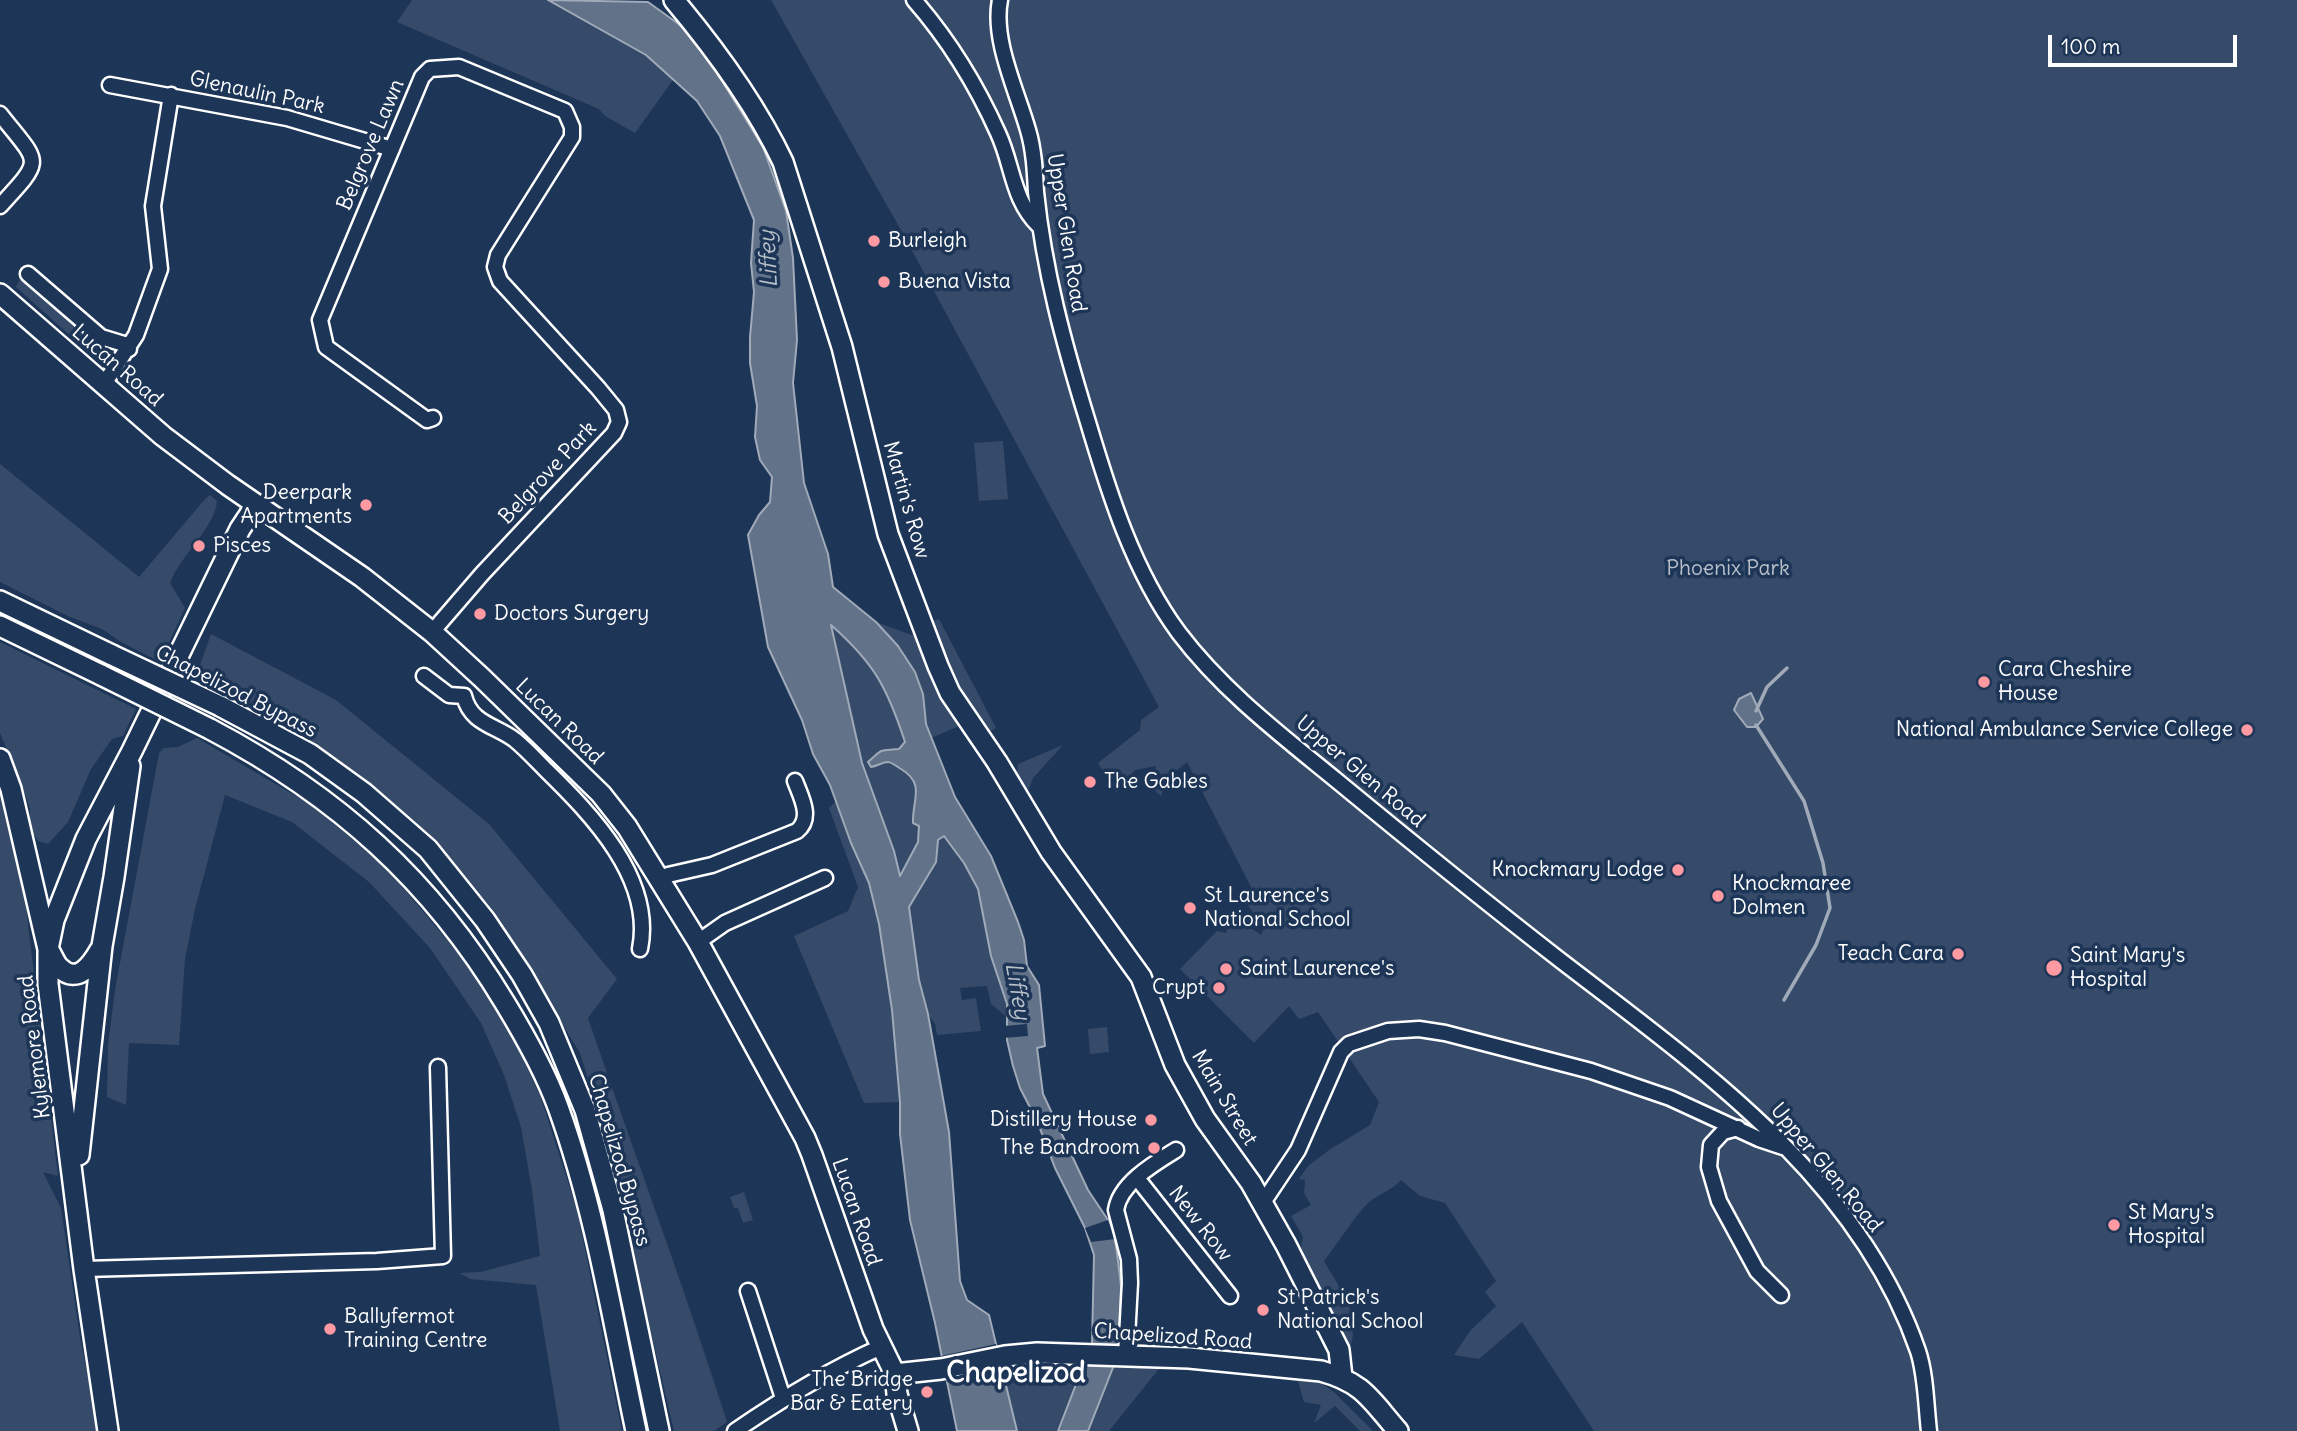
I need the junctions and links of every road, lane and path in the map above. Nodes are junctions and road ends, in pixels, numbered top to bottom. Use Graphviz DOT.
graph roads {
  1 [pos="674,0"];
  2 [pos="914,0"];
  3 [pos="1000,0"];
  4 [pos="110,85"];
  5 [pos="171,95"];
  6 [pos="0,114"];
  7 [pos="392,149"];
  8 [pos="0,206"];
  9 [pos="1039,226"];
  10 [pos="28,274"];
  11 [pos="0,294"];
  12 [pos="551,338"];
  13 [pos="129,349"];
  14 [pos="104,384"];
  15 [pos="433,418"];
  16 [pos="256,505"];
  17 [pos="0,601"];
  18 [pos="0,626"];
  19 [pos="432,632"];
  20 [pos="0,639"];
  21 [pos="101,675"];
  22 [pos="424,676"];
  23 [pos="482,678"];
  24 [pos="464,696"];
  25 [pos="132,751"];
  26 [pos="0,759"];
  27 [pos="795,781"];
  28 [pos="1051,852"];
  29 [pos="825,878"];
  30 [pos="660,879"];
  31 [pos="698,942"];
  32 [pos="102,946"];
  33 [pos="48,948"];
  34 [pos="640,949"];
  35 [pos="438,1067"];
  36 [pos="1738,1128"];
  37 [pos="1786,1148"];
  38 [pos="1176,1150"];
  39 [pos="1137,1178"];
  40 [pos="75,1188"];
  41 [pos="1262,1204"];
  42 [pos="84,1269"];
  43 [pos="748,1291"];
  44 [pos="1781,1295"];
  45 [pos="1230,1296"];
  46 [pos="881,1347"];
  47 [pos="1123,1356"];
  48 [pos="895,1374"];
  49 [pos="1342,1377"];
  50 [pos="783,1398"];
  51 [pos="108,1431"];
  52 [pos="636,1431"];
  53 [pos="659,1431"];
  54 [pos="735,1431"];
  55 [pos="908,1431"];
  56 [pos="1398,1431"];
  57 [pos="1929,1431"];
  1 -- 28 [label="main road, Martin's Row"];
  2 -- 9 [label="street"];
  3 -- 9 [label="street, Upper Glen Road"];
  4 -- 5 [label="street, Glenaulin Park"];
  5 -- 7 [label="street, Glenaulin Park"];
  5 -- 13 [label="street"];
  6 -- 8 [label="street"];
  7 -- 12 [label="street, Belgrove Lawn"];
  7 -- 15 [label="street, Belgrove Lawn"];
  9 -- 37 [label="street, Upper Glen Road"];
  10 -- 13 [label="street"];
  11 -- 14 [label="main road, Lucan Road"];
  12 -- 19 [label="street, Belgrove Park"];
  13 -- 14 [label="street"];
  14 -- 16 [label="main road, Lucan Road"];
  16 -- 19 [label="main road, Lucan Road"];
  16 -- 25 [label="main road, Kylemore Road"];
  17 -- 53 [label="main road, Chapelizod Bypass, bridge"];
  18 -- 21 [label="main road, Chapelizod Bypass"];
  19 -- 23 [label="main road, Lucan Road"];
  20 -- 21 [label="main road, Chapelizod Bypass"];
  21 -- 52 [label="main road, Chapelizod Bypass, bridge"];
  22 -- 24 [label="street"];
  23 -- 24 [label="street"];
  23 -- 30 [label="main road, Lucan Road"];
  24 -- 34 [label="street"];
  25 -- 32 [label="main road, Kylemore Road"];
  25 -- 33 [label="main road, Kylemore Road"];
  26 -- 33 [label="main road"];
  27 -- 30 [label="street"];
  28 -- 41 [label="main road, Main Street"];
  29 -- 31 [label="street"];
  30 -- 31 [label="main road, Lucan Road"];
  31 -- 46 [label="main road, Lucan Road"];
  32 -- 33 [label="main road"];
  32 -- 40 [label="main road, Kylemore Road"];
  33 -- 40 [label="main road, Kylemore Road"];
  35 -- 42 [label="street"];
  36 -- 37 [label="street"];
  36 -- 41 [label="street"];
  36 -- 44 [label="street"];
  37 -- 57 [label="street, Upper Glen Road"];
  38 -- 39 [label="street"];
  39 -- 45 [label="street, New Row"];
  39 -- 47 [label="street"];
  40 -- 42 [label="main road, Kylemore Road"];
  41 -- 49 [label="main road, Main Street"];
  42 -- 51 [label="main road, Kylemore Road"];
  43 -- 50 [label="street"];
  46 -- 48 [label="main road, Lucan Road"];
  46 -- 50 [label="street"];
  47 -- 48 [label="main road, Chapelizod Road"];
  47 -- 49 [label="main road, Chapelizod Road"];
  48 -- 55 [label="main road, Lucan Road"];
  49 -- 56 [label="main road, Chapelizod Road"];
  50 -- 54 [label="street"];
}
